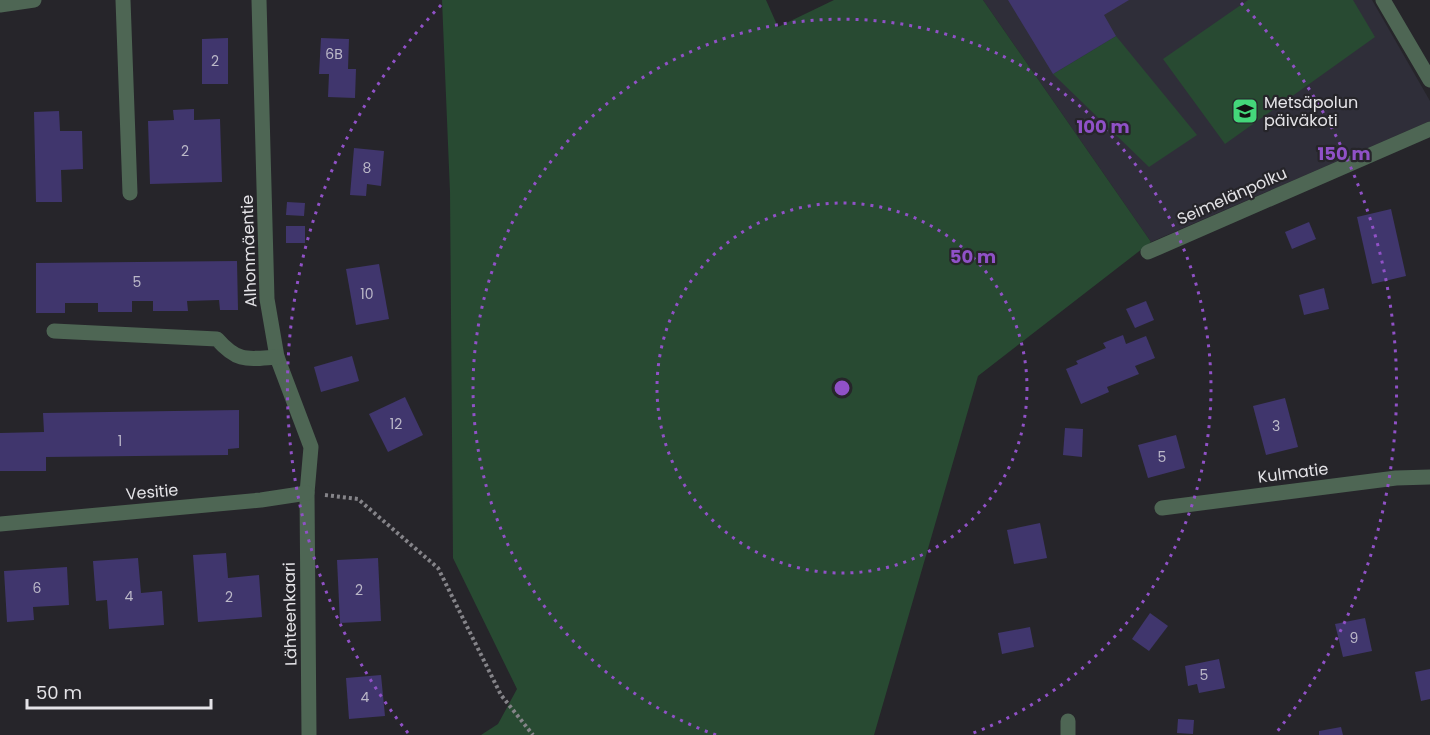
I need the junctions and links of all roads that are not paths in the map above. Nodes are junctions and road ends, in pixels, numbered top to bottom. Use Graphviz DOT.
graph roads {
  1 [pos="34,0"];
  2 [pos="123,0"];
  3 [pos="259,0"];
  4 [pos="1383,0"];
  5 [pos="0,4"];
  6 [pos="1430,80"];
  7 [pos="1430,129"];
  8 [pos="130,193"];
  9 [pos="1148,252"];
  10 [pos="54,331"];
  11 [pos="277,357"];
  12 [pos="1430,477"];
  13 [pos="307,493"];
  14 [pos="1162,508"];
  15 [pos="0,524"];
  16 [pos="309,735"];
  1 -- 5 [label="street"];
  2 -- 8 [label="street"];
  3 -- 11 [label="street, Alhonmäentie"];
  4 -- 6 [label="street"];
  7 -- 9 [label="street, Seimelänpolku"];
  10 -- 11 [label="street"];
  11 -- 13 [label="street, Alhonmäentie"];
  12 -- 14 [label="street, Kulmatie"];
  13 -- 15 [label="street, Vesitie"];
  13 -- 16 [label="street, Lähteenkaari"];
}
